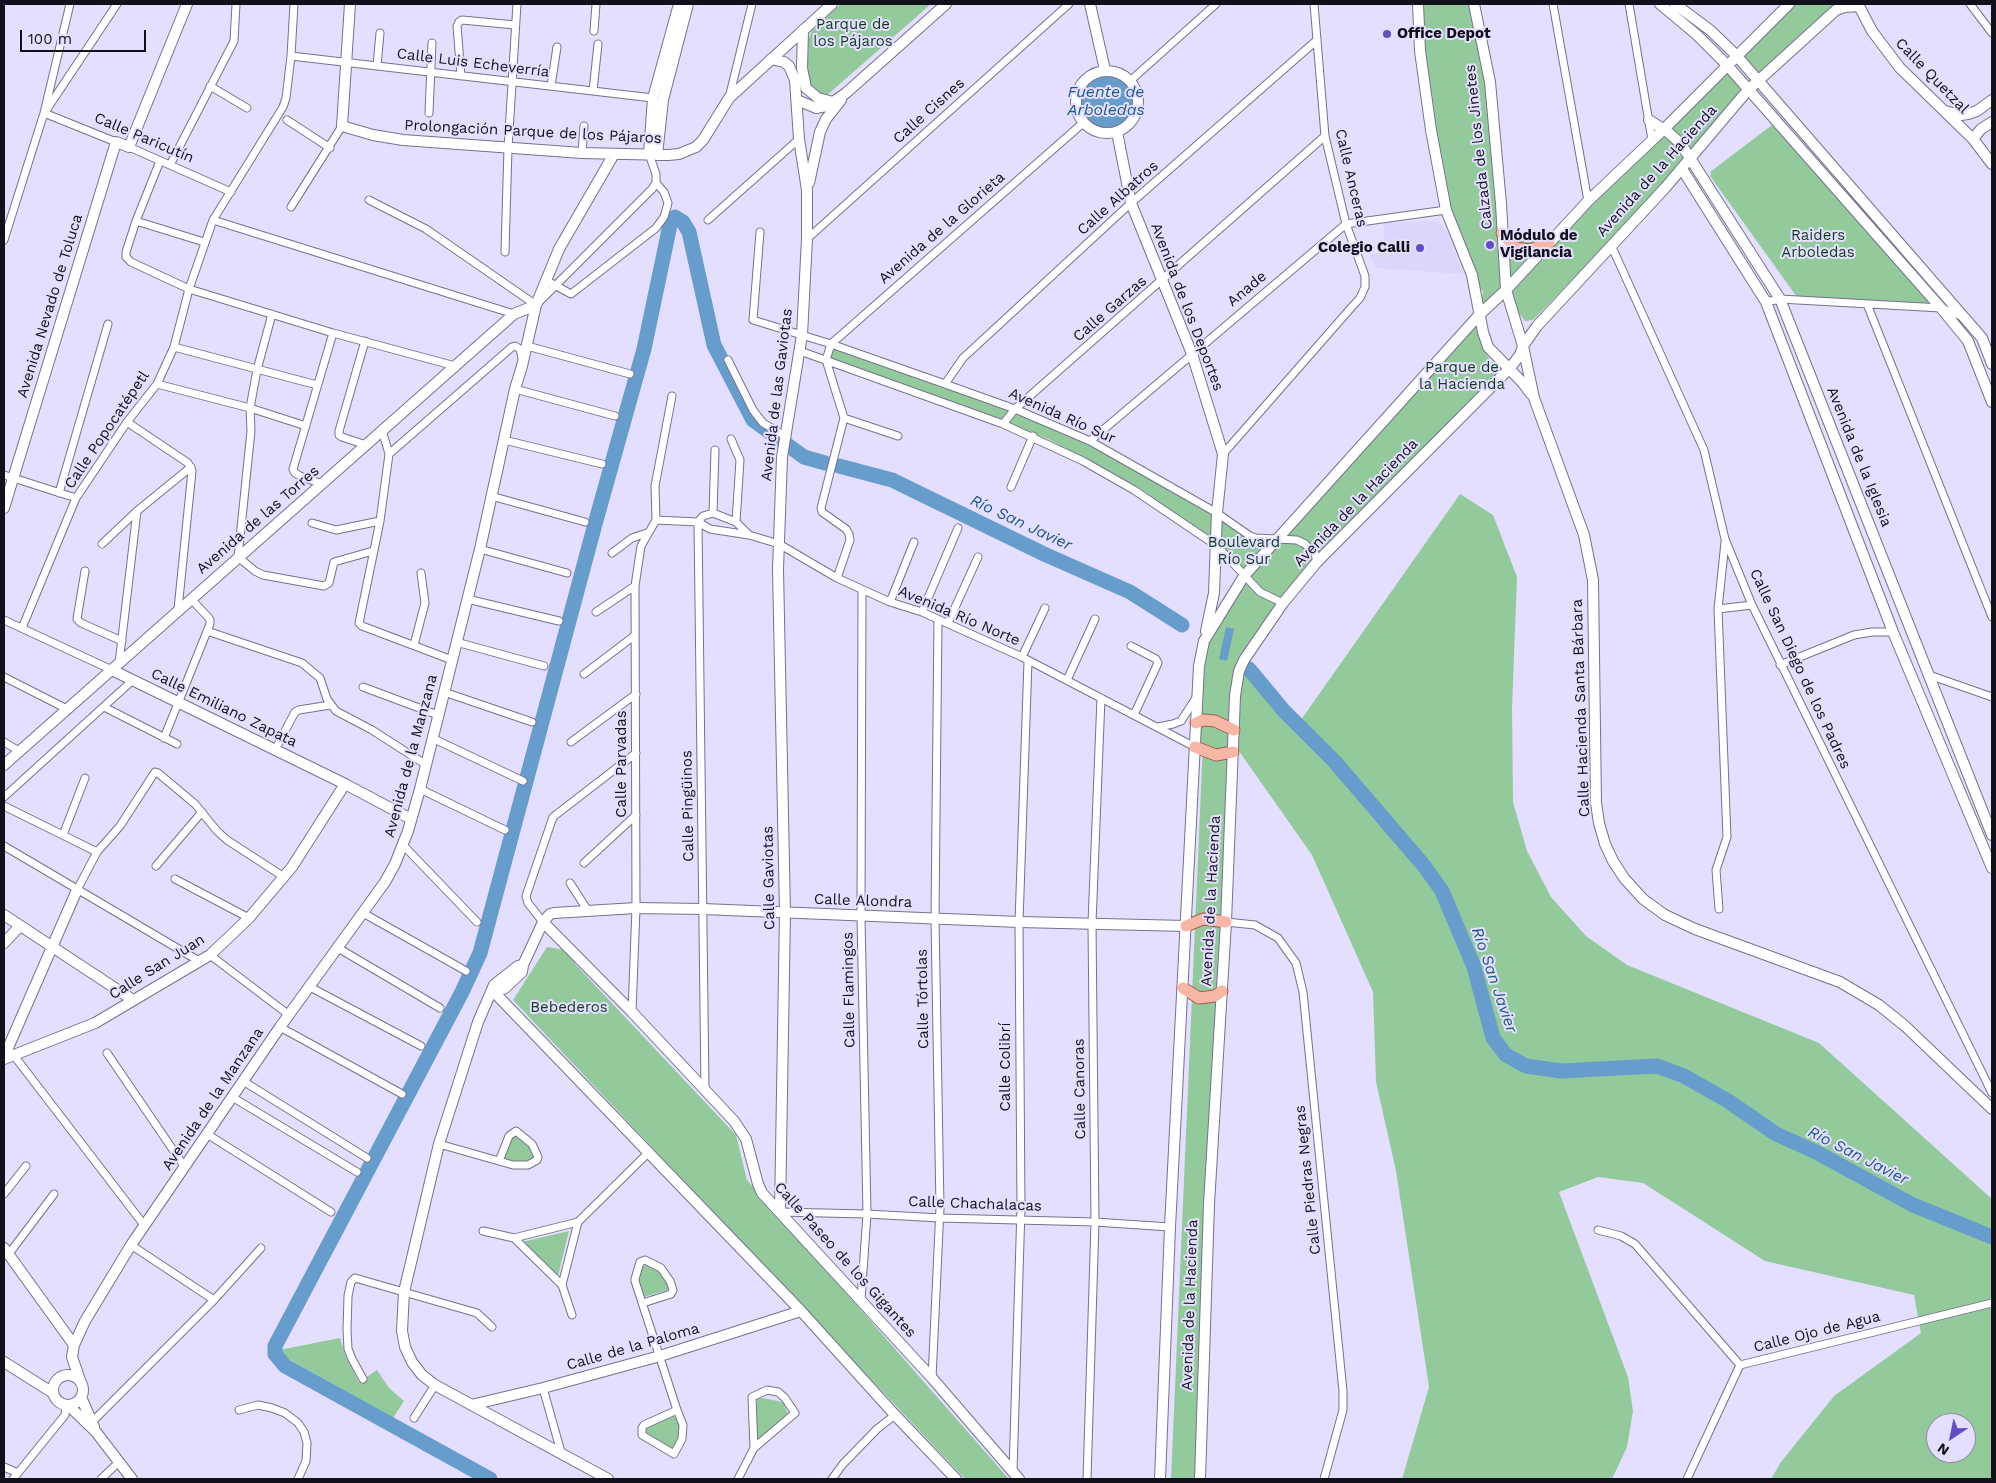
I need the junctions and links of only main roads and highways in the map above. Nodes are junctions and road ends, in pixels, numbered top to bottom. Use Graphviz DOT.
graph roads {
  1 [pos="1502,233"];
  2 [pos="1548,243"];
  3 [pos="1196,723"];
  4 [pos="1234,730"];
  5 [pos="1195,747"];
  6 [pos="1233,752"];
  7 [pos="1226,922"];
  8 [pos="1186,926"];
  9 [pos="1183,988"];
  10 [pos="1222,991"];
  1 -- 2 [label="main road"];
  3 -- 4 [label="main road"];
  5 -- 6 [label="main road"];
  7 -- 8 [label="main road"];
  9 -- 10 [label="main road"];
}
